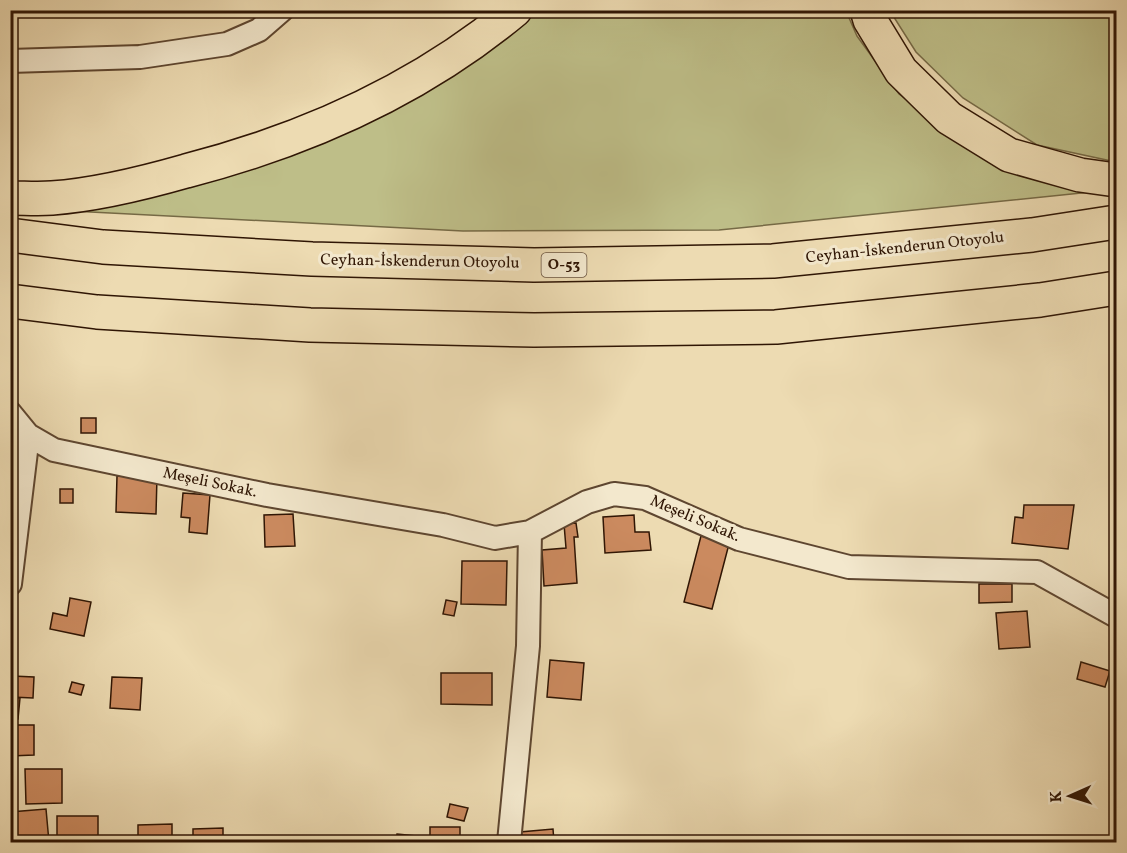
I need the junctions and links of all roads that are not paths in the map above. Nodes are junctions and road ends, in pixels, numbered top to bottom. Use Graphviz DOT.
graph roads {
  1 [pos="282,10"];
  2 [pos="515,10"];
  3 [pos="867,10"];
  4 [pos="10,61"];
  5 [pos="1116,180"];
  6 [pos="10,198"];
  7 [pos="1116,222"];
  8 [pos="10,235"];
  9 [pos="1116,288"];
  10 [pos="1116,300"];
  11 [pos="10,301"];
  12 [pos="776,327"];
  13 [pos="10,413"];
  14 [pos="28,435"];
  15 [pos="530,532"];
  16 [pos="10,584"];
  17 [pos="1116,616"];
  18 [pos="509,843"];
  1 -- 4 [label="street"];
  2 -- 6 [label="highway"];
  3 -- 5 [label="highway"];
  7 -- 8 [label="highway, Ceyhan-İskenderun Otoyolu / O-53"];
  9 -- 12 [label="highway"];
  10 -- 12 [label="highway"];
  11 -- 12 [label="highway"];
  13 -- 14 [label="street"];
  14 -- 15 [label="street, Meşeli Sokak."];
  14 -- 16 [label="street"];
  15 -- 17 [label="street, Meşeli Sokak."];
  15 -- 18 [label="street"];
}
